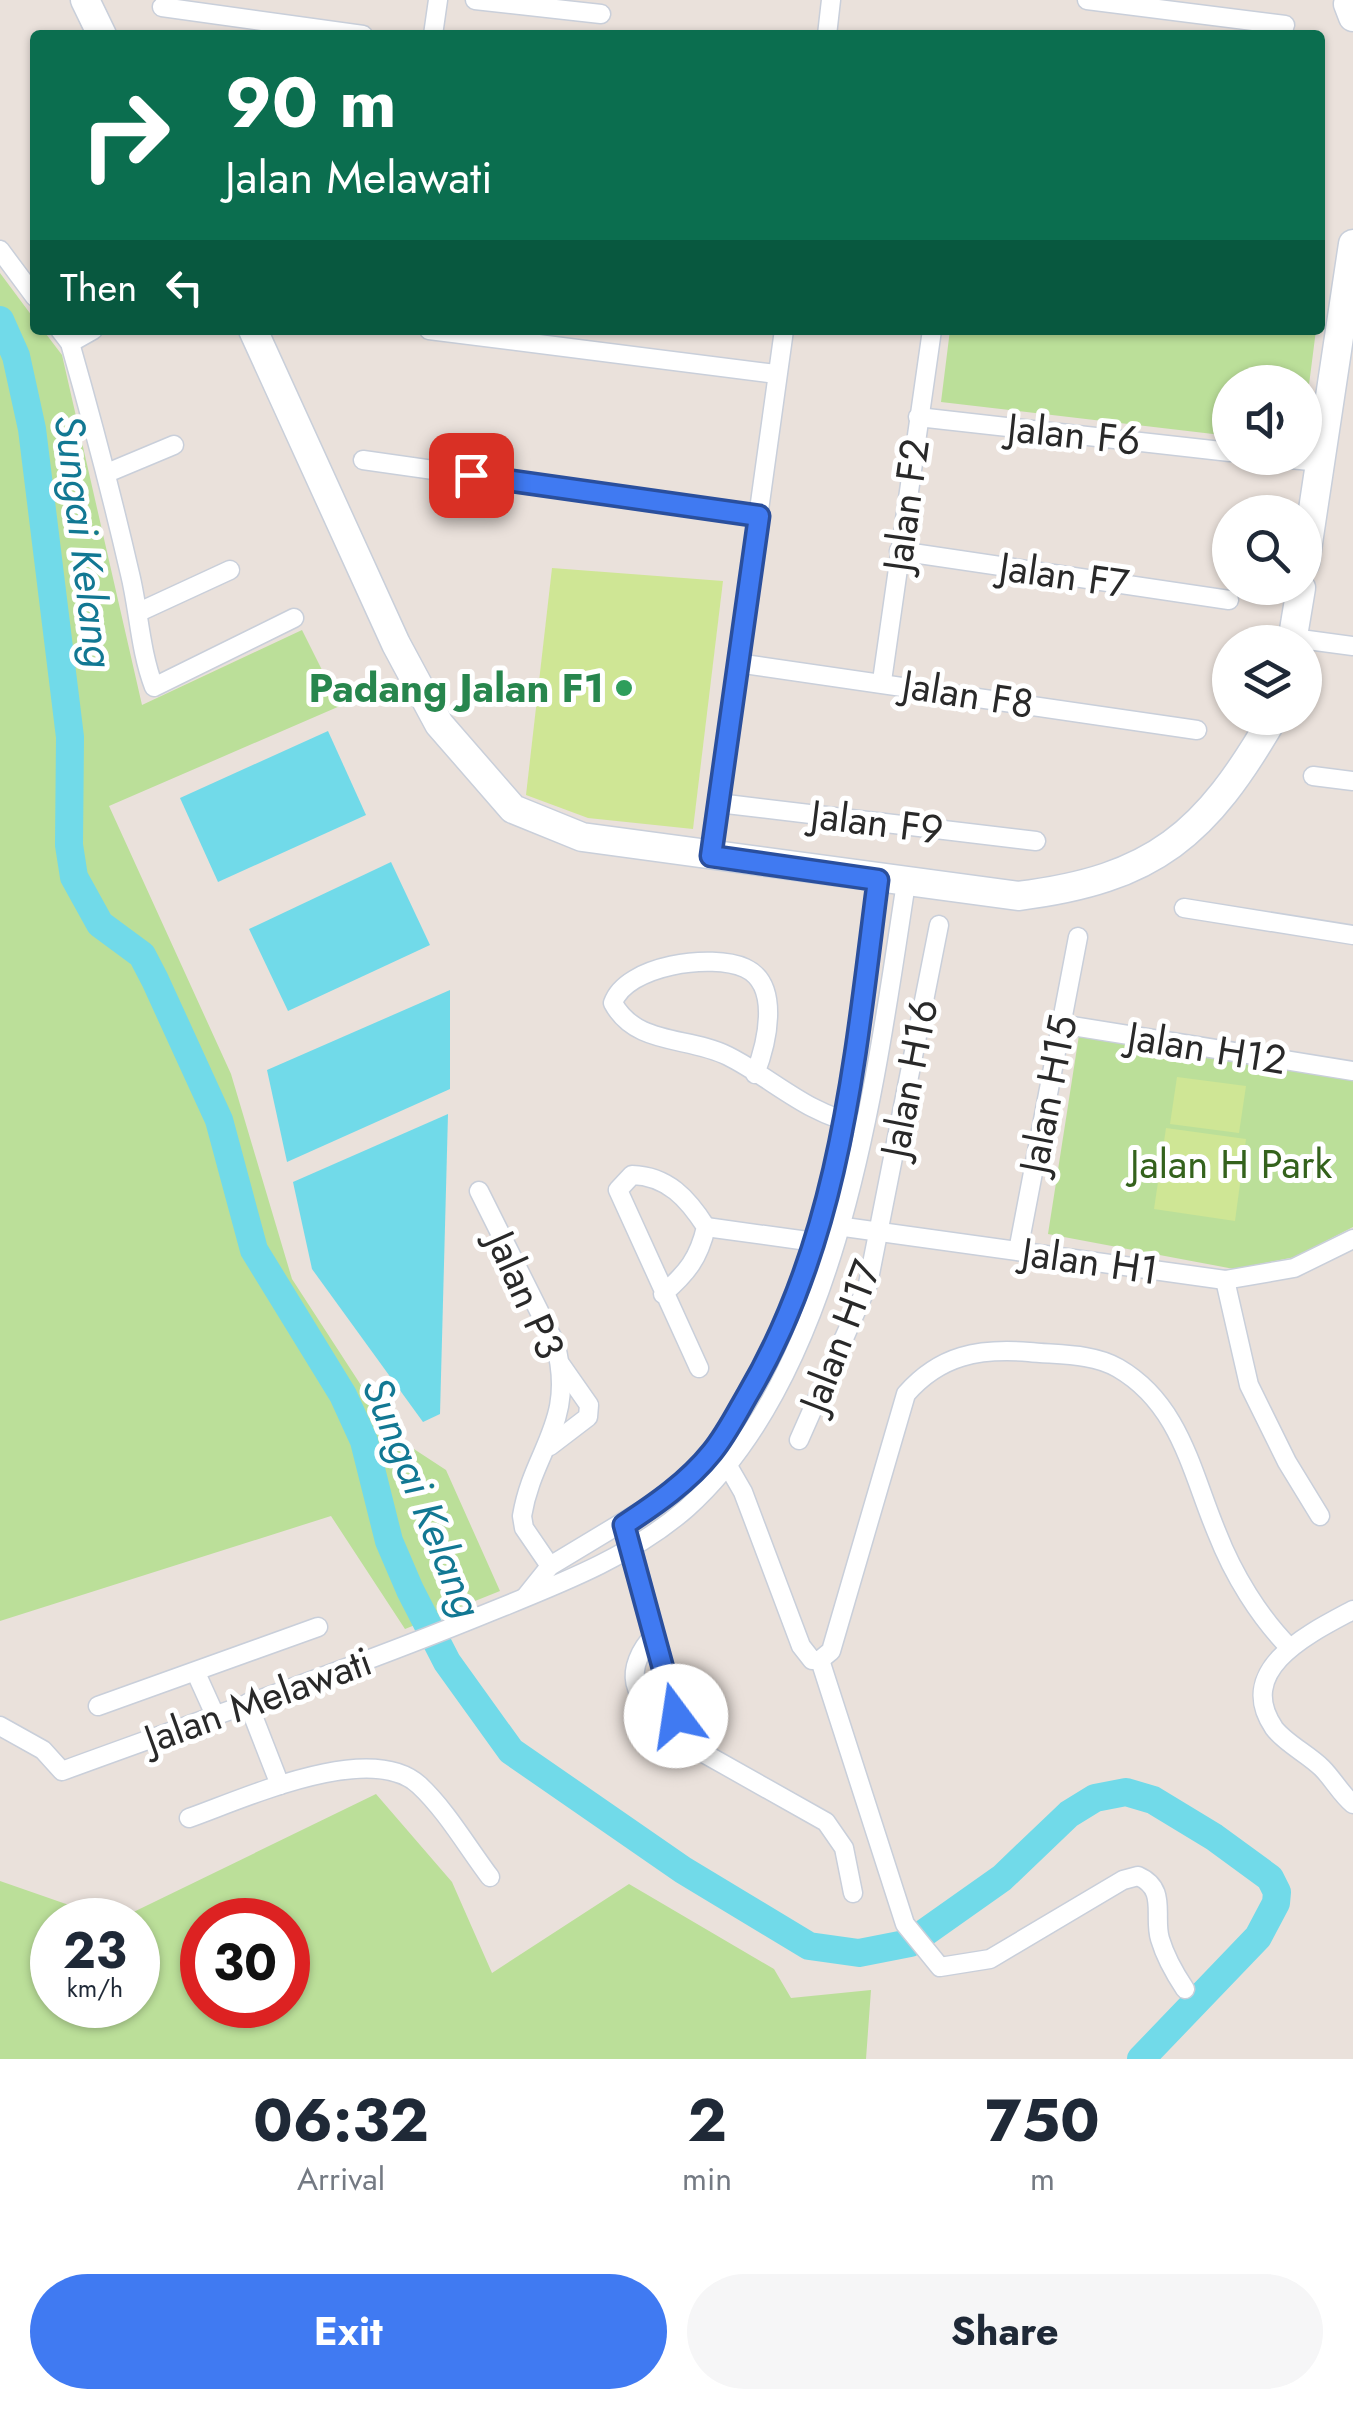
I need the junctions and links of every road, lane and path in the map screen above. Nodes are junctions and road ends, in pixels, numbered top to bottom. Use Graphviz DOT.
graph roads {
  1 [pos="84,0"];
  2 [pos="438,0"];
  3 [pos="475,0"];
  4 [pos="831,0"];
  5 [pos="1087,0"];
  6 [pos="162,7"];
  7 [pos="600,14"];
  8 [pos="1286,25"];
  9 [pos="99,30"];
  10 [pos="327,30"];
  11 [pos="433,30"];
  12 [pos="828,30"];
  13 [pos="1353,244"];
  14 [pos="0,250"];
  15 [pos="30,290"];
  16 [pos="255,335"];
  17 [pos="468,335"];
  18 [pos="783,335"];
  19 [pos="931,335"];
  20 [pos="65,337"];
  21 [pos="776,374"];
  22 [pos="918,417"];
  23 [pos="174,446"];
  24 [pos="1322,449"];
  25 [pos="1212,450"];
  26 [pos="363,460"];
  27 [pos="107,473"];
  28 [pos="759,516"];
  29 [pos="899,551"];
  30 [pos="230,570"];
  31 [pos="1212,597"];
  32 [pos="139,612"];
  33 [pos="294,618"];
  34 [pos="1322,643"];
  35 [pos="1353,646"];
  36 [pos="738,662"];
  37 [pos="882,680"];
  38 [pos="1197,730"];
  39 [pos="1263,735"];
  40 [pos="1313,776"];
  41 [pos="1353,781"];
  42 [pos="718,802"];
  43 [pos="1036,841"];
  44 [pos="711,856"];
  45 [pos="892,882"];
  46 [pos="1184,908"];
  47 [pos="939,925"];
  48 [pos="1353,935"];
  49 [pos="1078,937"];
  50 [pos="1060,1024"];
  51 [pos="1353,1071"];
  52 [pos="755,1074"];
  53 [pos="847,1122"];
  54 [pos="869,1126"];
  55 [pos="478,1192"];
  56 [pos="830,1226"];
  57 [pos="706,1227"];
  58 [pos="878,1232"];
  59 [pos="1353,1239"];
  60 [pos="815,1242"];
  61 [pos="1018,1250"];
  62 [pos="1225,1280"];
  63 [pos="663,1294"];
  64 [pos="561,1365"];
  65 [pos="699,1368"];
  66 [pos="799,1440"];
  67 [pos="550,1446"];
  68 [pos="728,1466"];
  69 [pos="1320,1516"];
  70 [pos="624,1525"];
  71 [pos="633,1546"];
  72 [pos="550,1566"];
  73 [pos="526,1597"];
  74 [pos="1353,1610"];
  75 [pos="318,1627"];
  76 [pos="655,1634"];
  77 [pos="1290,1648"];
  78 [pos="820,1660"];
  79 [pos="196,1672"];
  80 [pos="248,1703"];
  81 [pos="98,1706"];
  82 [pos="216,1715"];
  83 [pos="676,1716"];
  84 [pos="0,1726"];
  85 [pos="280,1785"];
  86 [pos="1353,1804"];
  87 [pos="189,1818"];
  88 [pos="490,1877"];
  89 [pos="852,1893"];
  90 [pos="1185,1989"];
  1 -- 9 [label="main road"];
  2 -- 11 [label="street"];
  3 -- 7 [label="street"];
  4 -- 12 [label="street"];
  5 -- 8 [label="street"];
  6 -- 10 [label="street"];
  13 -- 24 [label="main road"];
  14 -- 15 [label="street"];
  16 -- 44 [label="main road"];
  17 -- 21 [label="street"];
  18 -- 21 [label="street"];
  19 -- 22 [label="street, Jalan F2"];
  20 -- 27 [label="street"];
  21 -- 28 [label="street"];
  22 -- 25 [label="street, Jalan F6"];
  22 -- 29 [label="street, Jalan F2"];
  23 -- 27 [label="street"];
  26 -- 28 [label="street"];
  27 -- 32 [label="street"];
  28 -- 36 [label="street"];
  29 -- 31 [label="street, Jalan F7"];
  29 -- 37 [label="street, Jalan F2"];
  30 -- 32 [label="street"];
  32 -- 33 [label="street"];
  34 -- 35 [label="street"];
  36 -- 37 [label="street, Jalan F8"];
  36 -- 42 [label="street"];
  37 -- 38 [label="street, Jalan F8"];
  39 -- 45 [label="main road"];
  40 -- 41 [label="street"];
  42 -- 43 [label="street, Jalan F9"];
  42 -- 44 [label="street"];
  44 -- 45 [label="main road"];
  45 -- 53 [label="street, Jalan Melawati"];
  45 -- 54 [label="street, Jalan Melawati"];
  46 -- 48 [label="street"];
  47 -- 58 [label="street, Jalan H16"];
  49 -- 50 [label="street, Jalan H15"];
  50 -- 51 [label="street, Jalan H12"];
  50 -- 61 [label="street, Jalan H15"];
  52 -- 52 [label="street"];
  52 -- 53 [label="street"];
  53 -- 54 [label="street"];
  53 -- 56 [label="street, Jalan Melawati"];
  54 -- 56 [label="street, Jalan Melawati"];
  55 -- 64 [label="street, Jalan P3"];
  56 -- 58 [label="street, Jalan H1"];
  56 -- 60 [label="street, Jalan Melawati"];
  56 -- 68 [label="street, Jalan Melawati"];
  57 -- 60 [label="street"];
  57 -- 63 [label="street"];
  57 -- 63 [label="street"];
  58 -- 61 [label="street, Jalan H1"];
  58 -- 66 [label="street, Jalan H17"];
  59 -- 62 [label="street, Jalan H1"];
  60 -- 70 [label="street, Jalan Melawati"];
  61 -- 62 [label="street, Jalan H1"];
  62 -- 69 [label="street"];
  63 -- 65 [label="street"];
  64 -- 67 [label="street, Jalan P3"];
  64 -- 67 [label="street"];
  67 -- 72 [label="street, Jalan P3"];
  68 -- 71 [label="street, Jalan Melawati"];
  68 -- 78 [label="street"];
  70 -- 71 [label="street"];
  70 -- 72 [label="street, Jalan Melawati"];
  71 -- 73 [label="street, Jalan Melawati"];
  71 -- 76 [label="street"];
  72 -- 73 [label="street, Jalan Melawati"];
  73 -- 80 [label="street, Jalan Melawati"];
  74 -- 77 [label="street"];
  75 -- 79 [label="street"];
  76 -- 83 [label="street"];
  76 -- 83 [label="street"];
  77 -- 78 [label="street"];
  77 -- 86 [label="street"];
  78 -- 90 [label="street"];
  79 -- 81 [label="street"];
  79 -- 82 [label="street"];
  80 -- 82 [label="street, Jalan Melawati"];
  80 -- 85 [label="street"];
  82 -- 84 [label="street, Jalan Melawati"];
  83 -- 89 [label="street"];
  85 -- 87 [label="street"];
  85 -- 88 [label="street"];
}
